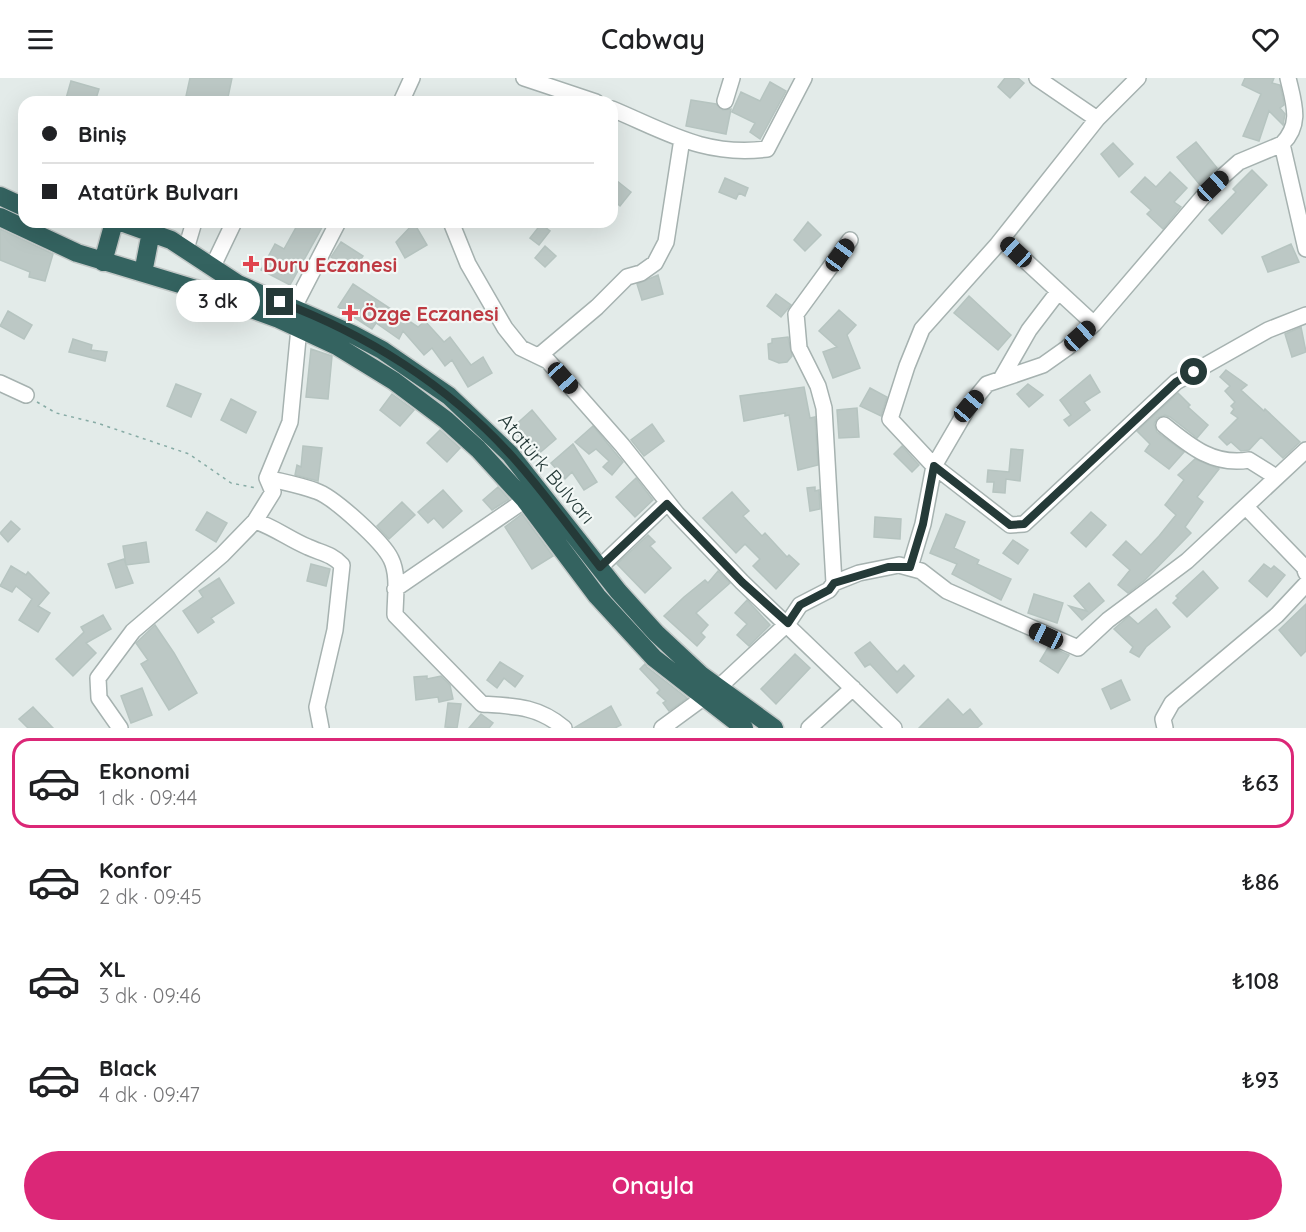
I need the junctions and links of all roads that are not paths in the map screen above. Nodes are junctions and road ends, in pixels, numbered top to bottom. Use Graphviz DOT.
graph roads {
  1 [pos="412,78"];
  2 [pos="524,78"];
  3 [pos="732,78"];
  4 [pos="804,78"];
  5 [pos="1037,78"];
  6 [pos="1138,78"];
  7 [pos="1288,78"];
  8 [pos="404,96"];
  9 [pos="579,96"];
  10 [pos="725,102"];
  11 [pos="618,112"];
  12 [pos="1097,119"];
  13 [pos="682,139"];
  14 [pos="1282,144"];
  15 [pos="0,196"];
  16 [pos="18,204"];
  17 [pos="0,217"];
  18 [pos="18,226"];
  19 [pos="23,228"];
  20 [pos="112,228"];
  21 [pos="139,228"];
  22 [pos="192,228"];
  23 [pos="231,228"];
  24 [pos="335,228"];
  25 [pos="453,228"];
  26 [pos="152,232"];
  27 [pos="1002,239"];
  28 [pos="850,240"];
  29 [pos="186,249"];
  30 [pos="1306,249"];
  31 [pos="103,261"];
  32 [pos="212,268"];
  33 [pos="143,273"];
  34 [pos="1058,292"];
  35 [pos="294,307"];
  36 [pos="1306,315"];
  37 [pos="1094,324"];
  38 [pos="298,328"];
  39 [pos="540,355"];
  40 [pos="1001,379"];
  41 [pos="0,383"];
  42 [pos="26,395"];
  43 [pos="1164,425"];
  44 [pos="1306,450"];
  45 [pos="934,466"];
  46 [pos="1276,477"];
  47 [pos="270,485"];
  48 [pos="525,500"];
  49 [pos="667,504"];
  50 [pos="1247,508"];
  51 [pos="255,521"];
  52 [pos="600,567"];
  53 [pos="910,567"];
  54 [pos="1306,573"];
  55 [pos="834,583"];
  56 [pos="1306,584"];
  57 [pos="395,589"];
  58 [pos="788,623"];
  59 [pos="853,688"];
  60 [pos="710,693"];
  61 [pos="120,728"];
  62 [pos="321,728"];
  63 [pos="564,728"];
  64 [pos="662,728"];
  65 [pos="744,728"];
  66 [pos="774,728"];
  67 [pos="809,728"];
  68 [pos="894,728"];
  69 [pos="1164,728"];
  1 -- 8 [label="street"];
  2 -- 9 [label="street"];
  3 -- 10 [label="street"];
  4 -- 13 [label="street"];
  5 -- 12 [label="street"];
  6 -- 12 [label="street"];
  7 -- 14 [label="street"];
  11 -- 13 [label="street"];
  12 -- 27 [label="street"];
  13 -- 39 [label="street"];
  14 -- 30 [label="street"];
  14 -- 37 [label="street"];
  15 -- 16 [label="highway"];
  17 -- 18 [label="highway, Atatürk Bulvarı"];
  19 -- 31 [label="highway, Atatürk Bulvarı"];
  20 -- 31 [label="highway"];
  21 -- 26 [label="highway, Atatürk Bulvarı"];
  22 -- 29 [label="street"];
  23 -- 32 [label="street"];
  24 -- 35 [label="street"];
  25 -- 39 [label="street"];
  26 -- 29 [label="highway, Atatürk Bulvarı"];
  26 -- 33 [label="highway"];
  27 -- 34 [label="street"];
  27 -- 45 [label="street"];
  28 -- 55 [label="street"];
  29 -- 32 [label="highway, Atatürk Bulvarı"];
  31 -- 33 [label="highway, Atatürk Bulvarı"];
  32 -- 35 [label="highway, Atatürk Bulvarı"];
  33 -- 38 [label="highway, Atatürk Bulvarı"];
  34 -- 37 [label="street"];
  34 -- 40 [label="street"];
  35 -- 52 [label="highway, Atatürk Bulvarı"];
  36 -- 45 [label="street"];
  37 -- 40 [label="street"];
  38 -- 47 [label="street"];
  38 -- 48 [label="highway, Atatürk Bulvarı"];
  39 -- 49 [label="street"];
  40 -- 45 [label="street"];
  41 -- 42 [label="street"];
  43 -- 46 [label="street"];
  44 -- 46 [label="street"];
  45 -- 53 [label="street"];
  46 -- 50 [label="street"];
  47 -- 51 [label="street"];
  47 -- 57 [label="street"];
  48 -- 57 [label="street"];
  48 -- 60 [label="highway, Atatürk Bulvarı"];
  49 -- 52 [label="street"];
  49 -- 58 [label="street"];
  50 -- 53 [label="street"];
  50 -- 54 [label="street"];
  51 -- 61 [label="street"];
  51 -- 62 [label="street"];
  52 -- 60 [label="highway, Atatürk Bulvarı"];
  53 -- 55 [label="street"];
  55 -- 58 [label="street"];
  56 -- 69 [label="street"];
  57 -- 63 [label="street"];
  58 -- 59 [label="street"];
  58 -- 60 [label="street"];
  59 -- 67 [label="street"];
  59 -- 68 [label="street"];
  60 -- 64 [label="street"];
  60 -- 65 [label="highway, Atatürk Bulvarı"];
  60 -- 66 [label="highway, Atatürk Bulvarı"];
}
